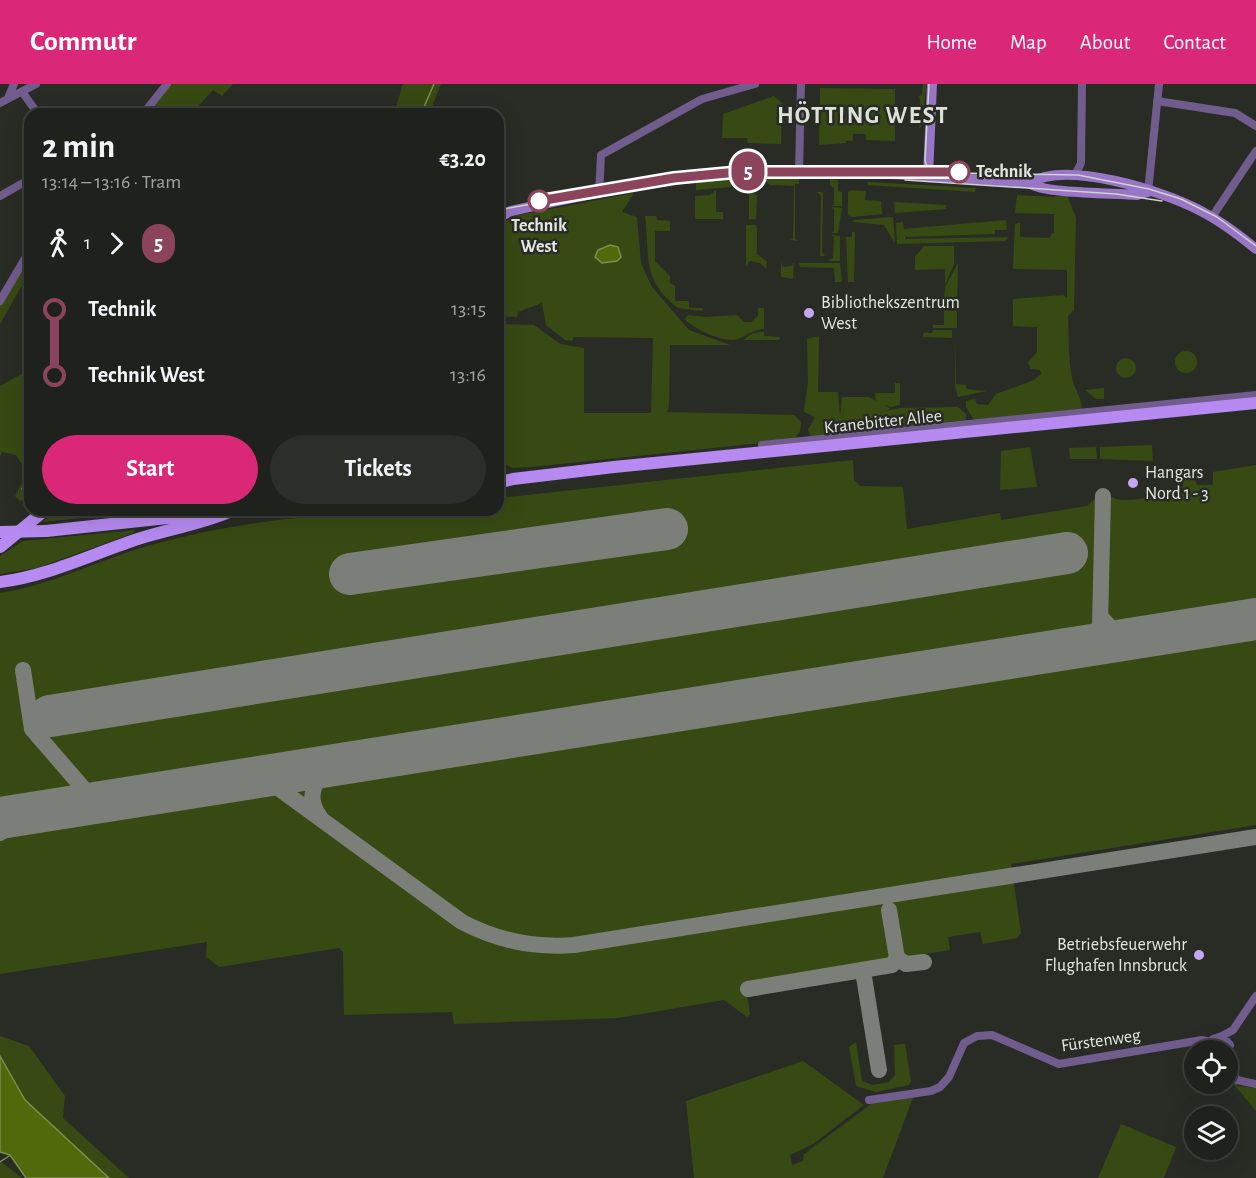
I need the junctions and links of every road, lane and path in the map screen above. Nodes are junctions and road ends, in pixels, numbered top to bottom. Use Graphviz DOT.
graph roads {
  1 [pos="14,84"];
  2 [pos="36,84"];
  3 [pos="167,84"];
  4 [pos="755,84"];
  5 [pos="801,84"];
  6 [pos="932,84"];
  7 [pos="1082,84"];
  8 [pos="1159,84"];
  9 [pos="23,93"];
  10 [pos="8,98"];
  11 [pos="1157,101"];
  12 [pos="0,103"];
  13 [pos="34,108"];
  14 [pos="148,108"];
  15 [pos="1256,126"];
  16 [pos="1256,151"];
  17 [pos="800,172"];
  18 [pos="928,176"];
  19 [pos="1081,176"];
  20 [pos="24,182"];
  21 [pos="1029,183"];
  22 [pos="1080,191"];
  23 [pos="1148,192"];
  24 [pos="599,194"];
  25 [pos="0,196"];
  26 [pos="504,215"];
  27 [pos="1212,217"];
  28 [pos="1256,249"];
  29 [pos="24,260"];
  30 [pos="0,301"];
  31 [pos="1256,395"];
  32 [pos="1256,403"];
  33 [pos="762,445"];
  34 [pos="504,477"];
  35 [pos="513,479"];
  36 [pos="504,481"];
  37 [pos="38,516"];
  38 [pos="155,516"];
  39 [pos="219,516"];
  40 [pos="0,532"];
  41 [pos="0,547"];
  42 [pos="0,582"];
  43 [pos="1256,996"];
  44 [pos="1222,1036"];
  45 [pos="1218,1040"];
  46 [pos="1226,1040"];
  47 [pos="1184,1043"];
  48 [pos="1238,1080"];
  49 [pos="1256,1084"];
  50 [pos="869,1100"];
  1 -- 10 [label="street"];
  2 -- 9 [label="street"];
  3 -- 14 [label="street"];
  4 -- 24 [label="street"];
  5 -- 17 [label="street"];
  6 -- 18 [label="street"];
  7 -- 19 [label="street"];
  8 -- 11 [label="street"];
  9 -- 10 [label="street"];
  9 -- 13 [label="street"];
  10 -- 12 [label="street"];
  11 -- 15 [label="street"];
  11 -- 23 [label="street"];
  16 -- 27 [label="street"];
  17 -- 18 [label="street"];
  17 -- 24 [label="street"];
  18 -- 21 [label="street"];
  19 -- 21 [label="street"];
  19 -- 22 [label="street"];
  19 -- 23 [label="street"];
  20 -- 25 [label="street"];
  21 -- 22 [label="street"];
  22 -- 23 [label="street"];
  23 -- 27 [label="street"];
  24 -- 26 [label="street"];
  27 -- 28 [label="street"];
  29 -- 30 [label="street"];
  31 -- 33 [label="street, Kranebitter Allee"];
  32 -- 35 [label="main road, Kranebitter Allee"];
  34 -- 35 [label="main road, Kranebitter Allee"];
  35 -- 36 [label="main road, Kranebitter Allee"];
  37 -- 41 [label="main road"];
  38 -- 40 [label="main road, bridge"];
  39 -- 42 [label="main road"];
  43 -- 44 [label="street"];
  44 -- 45 [label="street"];
  44 -- 46 [label="street"];
  47 -- 50 [label="street, Fürstenweg"];
  48 -- 49 [label="street"];
}
